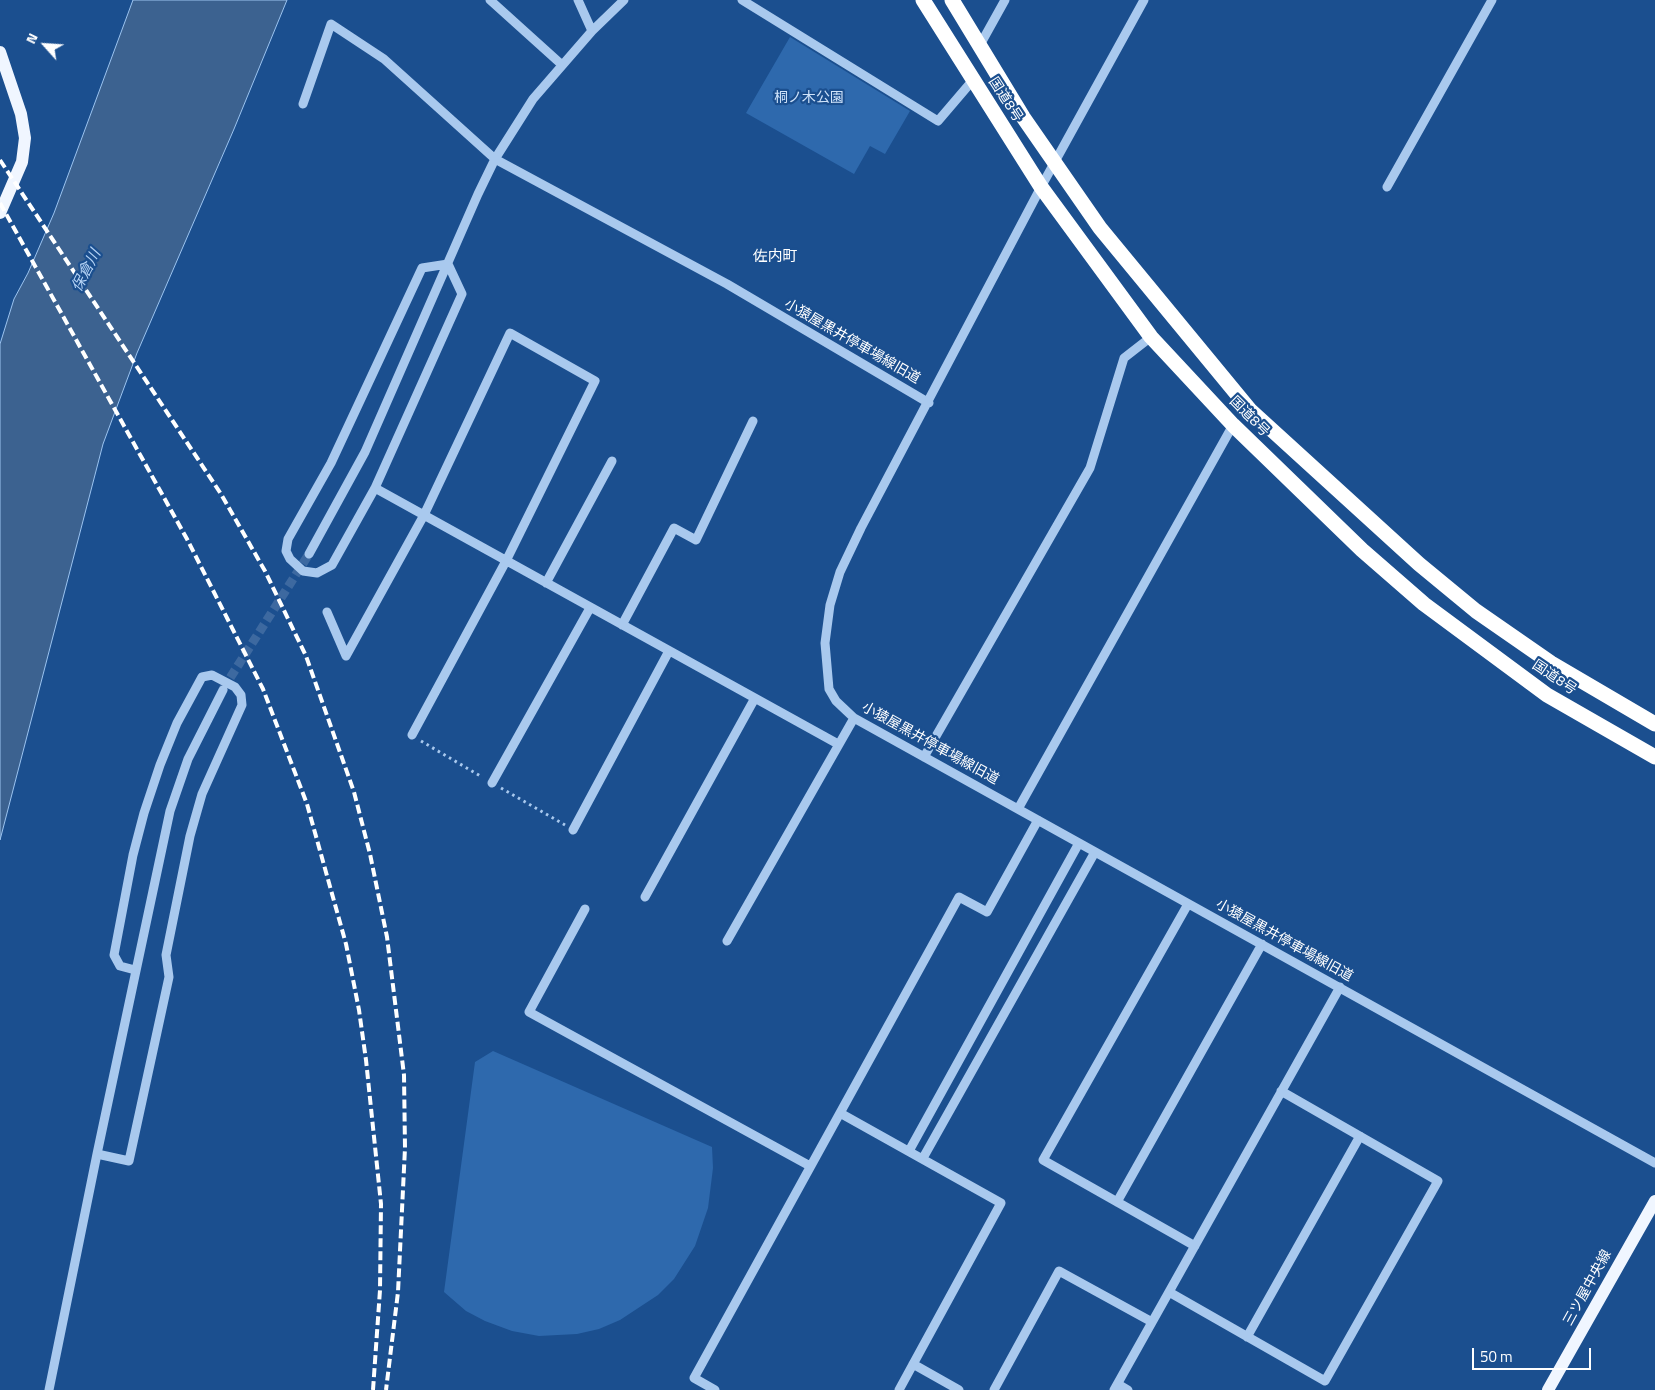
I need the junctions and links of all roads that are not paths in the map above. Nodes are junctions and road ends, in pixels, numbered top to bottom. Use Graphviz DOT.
graph roads {
  1 [pos="490,0"];
  2 [pos="578,0"];
  3 [pos="624,0"];
  4 [pos="742,0"];
  5 [pos="923,0"];
  6 [pos="952,0"];
  7 [pos="1005,0"];
  8 [pos="1144,0"];
  9 [pos="1492,0"];
  10 [pos="592,31"];
  11 [pos="980,45"];
  12 [pos="0,52"];
  13 [pos="561,64"];
  14 [pos="973,80"];
  15 [pos="303,104"];
  16 [pos="496,159"];
  17 [pos="1054,164"];
  18 [pos="1041,187"];
  19 [pos="1387,187"];
  20 [pos="0,213"];
  21 [pos="448,264"];
  22 [pos="1151,337"];
  23 [pos="929,403"];
  24 [pos="752,421"];
  25 [pos="1233,425"];
  26 [pos="612,461"];
  27 [pos="375,488"];
  28 [pos="424,515"];
  29 [pos="309,554"];
  30 [pos="506,561"];
  31 [pos="546,583"];
  32 [pos="590,608"];
  33 [pos="327,612"];
  34 [pos="622,625"];
  35 [pos="669,651"];
  36 [pos="223,690"];
  37 [pos="755,698"];
  38 [pos="854,718"];
  39 [pos="1655,724"];
  40 [pos="412,735"];
  41 [pos="838,744"];
  42 [pos="924,756"];
  43 [pos="1655,757"];
  44 [pos="492,783"];
  45 [pos="1018,809"];
  46 [pos="1038,820"];
  47 [pos="573,830"];
  48 [pos="1079,843"];
  49 [pos="1095,852"];
  50 [pos="645,897"];
  51 [pos="1188,904"];
  52 [pos="585,909"];
  53 [pos="727,941"];
  54 [pos="1262,944"];
  55 [pos="135,970"];
  56 [pos="1340,987"];
  57 [pos="1281,1091"];
  58 [pos="840,1113"];
  59 [pos="1360,1136"];
  60 [pos="909,1150"];
  61 [pos="97,1154"];
  62 [pos="923,1158"];
  63 [pos="1655,1163"];
  64 [pos="810,1166"];
  65 [pos="1655,1200"];
  66 [pos="1117,1202"];
  67 [pos="1195,1246"];
  68 [pos="1169,1292"];
  69 [pos="1152,1322"];
  70 [pos="1247,1337"];
  71 [pos="913,1364"];
  72 [pos="1116,1387"];
  73 [pos="50,1390"];
  74 [pos="715,1390"];
  75 [pos="898,1390"];
  76 [pos="959,1390"];
  77 [pos="994,1390"];
  78 [pos="1128,1390"];
  79 [pos="1548,1390"];
  1 -- 13 [label="street"];
  2 -- 10 [label="street"];
  3 -- 10 [label="street"];
  4 -- 14 [label="street"];
  5 -- 14 [label="highway, 国道8号"];
  6 -- 11 [label="highway, 国道8号"];
  7 -- 11 [label="street"];
  8 -- 17 [label="street"];
  9 -- 19 [label="street"];
  10 -- 13 [label="street"];
  11 -- 17 [label="highway, 国道8号"];
  12 -- 20 [label="main road"];
  13 -- 16 [label="street"];
  14 -- 18 [label="highway, 国道8号"];
  15 -- 16 [label="street, 小猿屋黒井停車場線旧道"];
  16 -- 21 [label="street"];
  16 -- 23 [label="street, 小猿屋黒井停車場線旧道"];
  17 -- 18 [label="street"];
  17 -- 39 [label="highway, 国道8号"];
  18 -- 22 [label="highway, 国道8号"];
  18 -- 23 [label="street"];
  21 -- 27 [label="street"];
  21 -- 27 [label="street"];
  21 -- 29 [label="street"];
  22 -- 25 [label="highway, 国道8号"];
  22 -- 42 [label="street"];
  23 -- 38 [label="street, 小猿屋黒井停車場線旧道"];
  24 -- 34 [label="street"];
  25 -- 43 [label="highway, 国道8号"];
  25 -- 45 [label="street"];
  26 -- 31 [label="street"];
  27 -- 28 [label="street"];
  28 -- 30 [label="street"];
  28 -- 30 [label="street"];
  28 -- 33 [label="street"];
  30 -- 31 [label="street"];
  30 -- 40 [label="street"];
  31 -- 32 [label="street"];
  32 -- 34 [label="street"];
  32 -- 44 [label="street"];
  34 -- 35 [label="street"];
  35 -- 37 [label="street"];
  35 -- 47 [label="street"];
  36 -- 55 [label="street"];
  37 -- 41 [label="street"];
  37 -- 50 [label="street"];
  38 -- 41 [label="street"];
  38 -- 42 [label="street, 小猿屋黒井停車場線旧道"];
  41 -- 53 [label="street"];
  42 -- 45 [label="street, 小猿屋黒井停車場線旧道"];
  45 -- 46 [label="street, 小猿屋黒井停車場線旧道"];
  46 -- 48 [label="street, 小猿屋黒井停車場線旧道"];
  46 -- 58 [label="street"];
  48 -- 49 [label="street, 小猿屋黒井停車場線旧道"];
  48 -- 60 [label="street"];
  49 -- 51 [label="street, 小猿屋黒井停車場線旧道"];
  49 -- 62 [label="street"];
  51 -- 54 [label="street, 小猿屋黒井停車場線旧道"];
  51 -- 66 [label="street"];
  52 -- 64 [label="street"];
  54 -- 56 [label="street, 小猿屋黒井停車場線旧道"];
  54 -- 66 [label="street"];
  55 -- 61 [label="street"];
  55 -- 61 [label="street"];
  56 -- 57 [label="street"];
  56 -- 63 [label="street, 小猿屋黒井停車場線旧道"];
  57 -- 59 [label="street"];
  57 -- 67 [label="street"];
  58 -- 60 [label="street"];
  58 -- 64 [label="street"];
  59 -- 70 [label="street"];
  59 -- 70 [label="street"];
  60 -- 62 [label="street"];
  61 -- 73 [label="street"];
  62 -- 71 [label="street"];
  64 -- 74 [label="street"];
  65 -- 79 [label="main road, 三ツ屋中央線"];
  66 -- 67 [label="street"];
  67 -- 68 [label="street"];
  68 -- 69 [label="street"];
  68 -- 70 [label="street"];
  69 -- 72 [label="street"];
  69 -- 77 [label="street"];
  71 -- 75 [label="street"];
  71 -- 76 [label="street"];
  72 -- 78 [label="street"];
}
